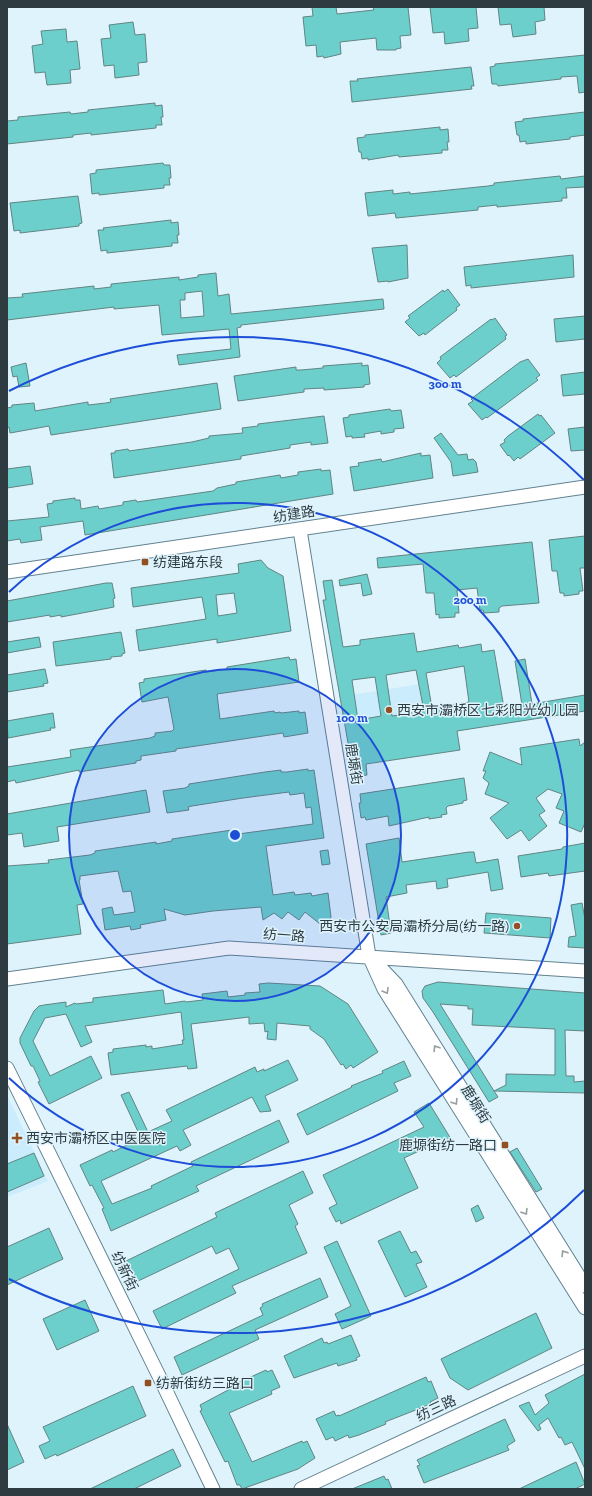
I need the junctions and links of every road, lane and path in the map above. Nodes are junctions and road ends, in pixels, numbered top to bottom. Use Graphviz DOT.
graph roads {
  1 [pos="585,487"];
  2 [pos="300,530"];
  3 [pos="7,572"];
  4 [pos="369,956"];
  5 [pos="585,970"];
  6 [pos="7,979"];
  7 [pos="7,1068"];
  8 [pos="585,1286"];
  9 [pos="585,1308"];
  10 [pos="585,1356"];
  11 [pos="304,1488"];
  12 [pos="213,1489"];
  1 -- 2 [label="street, 纺建路"];
  2 -- 3 [label="street, 纺建路"];
  2 -- 4 [label="street, 鹿塬街"];
  4 -- 5 [label="street, 纺一路"];
  4 -- 6 [label="street, 纺一路"];
  8 -- 4 [label="street, 鹿塬街, one-way"];
  4 -- 9 [label="street, 鹿塬街, one-way"];
  7 -- 12 [label="street, 纺新街"];
  10 -- 11 [label="street, 纺三路"];
}
